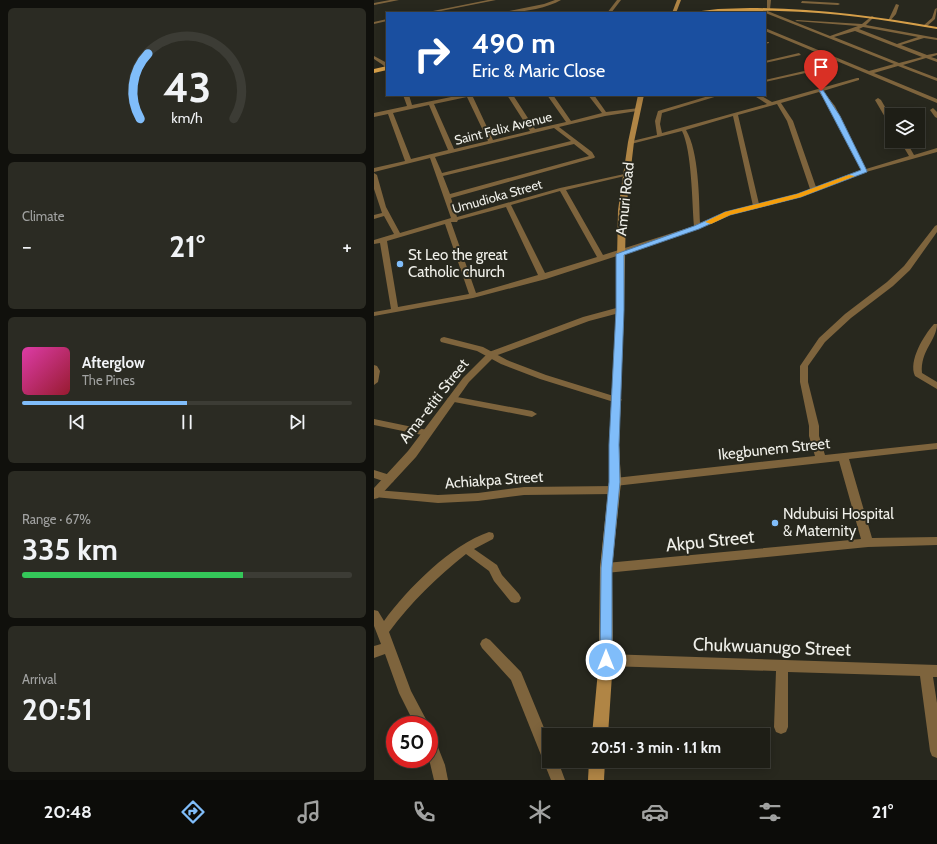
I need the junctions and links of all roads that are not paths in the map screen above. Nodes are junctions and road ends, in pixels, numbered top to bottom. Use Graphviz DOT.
graph roads {
  1 [pos="397,0"];
  2 [pos="494,0"];
  3 [pos="560,0"];
  4 [pos="619,0"];
  5 [pos="679,0"];
  6 [pos="769,0"];
  7 [pos="802,2"];
  8 [pos="837,2"];
  9 [pos="374,4"];
  10 [pos="897,5"];
  11 [pos="750,8"];
  12 [pos="769,8"];
  13 [pos="937,9"];
  14 [pos="720,10"];
  15 [pos="430,12"];
  16 [pos="507,12"];
  17 [pos="610,12"];
  18 [pos="674,12"];
  19 [pos="703,12"];
  20 [pos="726,12"];
  21 [pos="836,12"];
  22 [pos="872,17"];
  23 [pos="386,20"];
  24 [pos="787,20"];
  25 [pos="889,20"];
  26 [pos="374,23"];
  27 [pos="861,25"];
  28 [pos="925,26"];
  29 [pos="937,28"];
  30 [pos="766,29"];
  31 [pos="854,29"];
  32 [pos="924,36"];
  33 [pos="830,37"];
  34 [pos="937,39"];
  35 [pos="897,45"];
  36 [pos="799,54"];
  37 [pos="937,54"];
  38 [pos="374,57"];
  39 [pos="926,57"];
  40 [pos="937,61"];
  41 [pos="766,62"];
  42 [pos="899,64"];
  43 [pos="386,66"];
  44 [pos="826,67"];
  45 [pos="386,68"];
  46 [pos="374,71"];
  47 [pos="871,72"];
  48 [pos="857,79"];
  49 [pos="767,80"];
  50 [pos="937,80"];
  51 [pos="821,91"];
  52 [pos="406,96"];
  53 [pos="440,96"];
  54 [pos="464,96"];
  55 [pos="469,96"];
  56 [pos="511,96"];
  57 [pos="551,96"];
  58 [pos="592,96"];
  59 [pos="641,96"];
  60 [pos="715,96"];
  61 [pos="758,96"];
  62 [pos="878,100"];
  63 [pos="442,101"];
  64 [pos="937,101"];
  65 [pos="431,103"];
  66 [pos="774,103"];
  67 [pos="410,107"];
  68 [pos="637,109"];
  69 [pos="933,110"];
  70 [pos="390,112"];
  71 [pos="885,112"];
  72 [pos="606,114"];
  73 [pos="736,114"];
  74 [pos="374,115"];
  75 [pos="937,116"];
  76 [pos="570,122"];
  77 [pos="555,126"];
  78 [pos="683,129"];
  79 [pos="533,132"];
  80 [pos="660,136"];
  81 [pos="491,142"];
  82 [pos="574,142"];
  83 [pos="631,142"];
  84 [pos="907,148"];
  85 [pos="937,150"];
  86 [pos="452,152"];
  87 [pos="432,156"];
  88 [pos="913,157"];
  89 [pos="408,162"];
  90 [pos="374,170"];
  91 [pos="864,171"];
  92 [pos="627,174"];
  93 [pos="374,175"];
  94 [pos="440,175"];
  95 [pos="562,190"];
  96 [pos="814,190"];
  97 [pos="376,194"];
  98 [pos="447,197"];
  99 [pos="508,205"];
  100 [pos="756,206"];
  101 [pos="385,214"];
  102 [pos="374,217"];
  103 [pos="452,221"];
  104 [pos="937,227"];
  105 [pos="697,228"];
  106 [pos="398,236"];
  107 [pos="383,240"];
  108 [pos="374,242"];
  109 [pos="625,252"];
  110 [pos="601,258"];
  111 [pos="543,277"];
  112 [pos="473,296"];
  113 [pos="395,310"];
  114 [pos="620,310"];
  115 [pos="374,314"];
  116 [pos="937,326"];
  117 [pos="444,340"];
  118 [pos="492,354"];
  119 [pos="374,368"];
  120 [pos="374,382"];
  121 [pos="937,386"];
  122 [pos="452,399"];
  123 [pos="617,400"];
  124 [pos="532,414"];
  125 [pos="374,422"];
  126 [pos="427,433"];
  127 [pos="937,446"];
  128 [pos="843,457"];
  129 [pos="823,459"];
  130 [pos="374,474"];
  131 [pos="389,479"];
  132 [pos="614,486"];
  133 [pos="375,494"];
  134 [pos="489,536"];
  135 [pos="937,541"];
  136 [pos="868,543"];
  137 [pos="465,548"];
  138 [pos="606,568"];
  139 [pos="515,598"];
  140 [pos="374,615"];
  141 [pos="383,631"];
  142 [pos="486,644"];
  143 [pos="388,647"];
  144 [pos="374,652"];
  145 [pos="606,660"];
  146 [pos="782,666"];
  147 [pos="932,671"];
  148 [pos="417,716"];
  149 [pos="781,727"];
  150 [pos="601,728"];
  151 [pos="542,740"];
  152 [pos="937,751"];
  153 [pos="438,768"];
  154 [pos="554,768"];
  155 [pos="597,768"];
  156 [pos="442,780"];
  157 [pos="558,780"];
  158 [pos="596,780"];
  1 -- 9 [label="street"];
  2 -- 15 [label="street"];
  3 -- 16 [label="street"];
  4 -- 17 [label="street"];
  5 -- 18 [label="main road"];
  6 -- 12 [label="street"];
  7 -- 8 [label="street"];
  8 -- 21 [label="street"];
  10 -- 25 [label="street"];
  11 -- 12 [label="main road"];
  11 -- 14 [label="main road"];
  11 -- 24 [label="street"];
  12 -- 21 [label="main road"];
  13 -- 28 [label="street"];
  14 -- 19 [label="main road"];
  14 -- 20 [label="street"];
  21 -- 22 [label="main road"];
  22 -- 25 [label="main road"];
  22 -- 27 [label="street"];
  23 -- 26 [label="street"];
  24 -- 27 [label="street"];
  24 -- 33 [label="street"];
  25 -- 28 [label="main road"];
  27 -- 31 [label="street"];
  27 -- 32 [label="street"];
  28 -- 29 [label="main road"];
  30 -- 47 [label="street"];
  31 -- 33 [label="street"];
  31 -- 35 [label="street"];
  32 -- 34 [label="street"];
  32 -- 35 [label="street"];
  33 -- 42 [label="street"];
  35 -- 39 [label="street"];
  36 -- 41 [label="street"];
  37 -- 39 [label="street"];
  38 -- 43 [label="street"];
  39 -- 40 [label="street"];
  39 -- 42 [label="street"];
  42 -- 47 [label="street"];
  42 -- 50 [label="street"];
  44 -- 49 [label="street"];
  45 -- 46 [label="main road"];
  47 -- 64 [label="street"];
  48 -- 51 [label="street"];
  51 -- 66 [label="street"];
  51 -- 91 [label="street"];
  52 -- 67 [label="street"];
  53 -- 63 [label="street"];
  54 -- 63 [label="street"];
  55 -- 81 [label="street"];
  56 -- 79 [label="street"];
  57 -- 76 [label="street"];
  58 -- 72 [label="street"];
  59 -- 68 [label="main road, Amuri Road"];
  60 -- 80 [label="street"];
  61 -- 66 [label="street"];
  62 -- 71 [label="street"];
  63 -- 65 [label="street"];
  65 -- 67 [label="street"];
  65 -- 86 [label="street"];
  66 -- 73 [label="street"];
  66 -- 96 [label="street"];
  67 -- 70 [label="street"];
  68 -- 72 [label="street, Saint Felix Avenue"];
  68 -- 83 [label="main road, Amuri Road"];
  69 -- 75 [label="street"];
  70 -- 74 [label="street"];
  70 -- 89 [label="street"];
  72 -- 76 [label="street, Saint Felix Avenue"];
  73 -- 78 [label="street"];
  73 -- 100 [label="street"];
  76 -- 77 [label="street, Saint Felix Avenue"];
  77 -- 79 [label="street, Saint Felix Avenue"];
  77 -- 82 [label="street"];
  78 -- 80 [label="street"];
  78 -- 105 [label="street"];
  79 -- 81 [label="street, Saint Felix Avenue"];
  80 -- 83 [label="street"];
  81 -- 86 [label="street, Saint Felix Avenue"];
  82 -- 94 [label="street"];
  82 -- 98 [label="street"];
  83 -- 92 [label="main road, Amuri Road"];
  84 -- 88 [label="street"];
  85 -- 88 [label="street"];
  86 -- 87 [label="street, Saint Felix Avenue"];
  87 -- 89 [label="street, Saint Felix Avenue"];
  87 -- 94 [label="street"];
  88 -- 91 [label="street"];
  89 -- 90 [label="street, Saint Felix Avenue"];
  91 -- 96 [label="street"];
  92 -- 95 [label="street, Umudioka Street"];
  92 -- 109 [label="main road, Amuri Road"];
  93 -- 97 [label="street"];
  94 -- 98 [label="street"];
  95 -- 99 [label="street, Umudioka Street"];
  95 -- 110 [label="street"];
  96 -- 100 [label="street"];
  97 -- 101 [label="street"];
  98 -- 103 [label="street"];
  99 -- 103 [label="street, Umudioka Street"];
  99 -- 111 [label="street"];
  100 -- 105 [label="street"];
  101 -- 102 [label="street"];
  101 -- 106 [label="street"];
  103 -- 106 [label="street, Umudioka Street"];
  103 -- 112 [label="street"];
  104 -- 129 [label="street"];
  105 -- 109 [label="street"];
  106 -- 107 [label="street, Umudioka Street"];
  107 -- 108 [label="street, Umudioka Street"];
  107 -- 113 [label="street"];
  109 -- 110 [label="street"];
  109 -- 114 [label="main road, Amuri Road"];
  110 -- 111 [label="street"];
  111 -- 112 [label="street"];
  112 -- 113 [label="street"];
  113 -- 115 [label="street"];
  114 -- 118 [label="street, Ama-etiti Street"];
  114 -- 123 [label="main road, Amuri Road"];
  116 -- 121 [label="street"];
  117 -- 118 [label="street"];
  118 -- 122 [label="street, Ama-etiti Street"];
  118 -- 123 [label="street"];
  119 -- 120 [label="street"];
  122 -- 124 [label="street"];
  122 -- 126 [label="street, Ama-etiti Street"];
  123 -- 132 [label="main road, Amuri Road"];
  125 -- 126 [label="street"];
  126 -- 131 [label="street, Ama-etiti Street"];
  127 -- 128 [label="street, Ikegbunem Street"];
  128 -- 129 [label="street, Ikegbunem Street"];
  128 -- 136 [label="street"];
  129 -- 132 [label="street, Ikegbunem Street"];
  130 -- 131 [label="street"];
  131 -- 133 [label="street, Ama-etiti Street"];
  132 -- 133 [label="street, Achiakpa Street"];
  132 -- 138 [label="main road, Amuri Road"];
  134 -- 137 [label="street"];
  135 -- 136 [label="street, Akpu Street"];
  136 -- 138 [label="street, Akpu Street"];
  137 -- 139 [label="street"];
  137 -- 141 [label="street"];
  138 -- 145 [label="main road, Amuri Road"];
  140 -- 141 [label="street"];
  141 -- 143 [label="street"];
  142 -- 151 [label="street"];
  143 -- 144 [label="street"];
  143 -- 148 [label="street"];
  145 -- 146 [label="street, Chukwuanugo Street"];
  145 -- 150 [label="main road, Amuri Road"];
  146 -- 147 [label="street, Chukwuanugo Street"];
  146 -- 149 [label="street"];
  147 -- 152 [label="street"];
  153 -- 156 [label="street"];
  154 -- 157 [label="street"];
  155 -- 158 [label="main road"];
}
